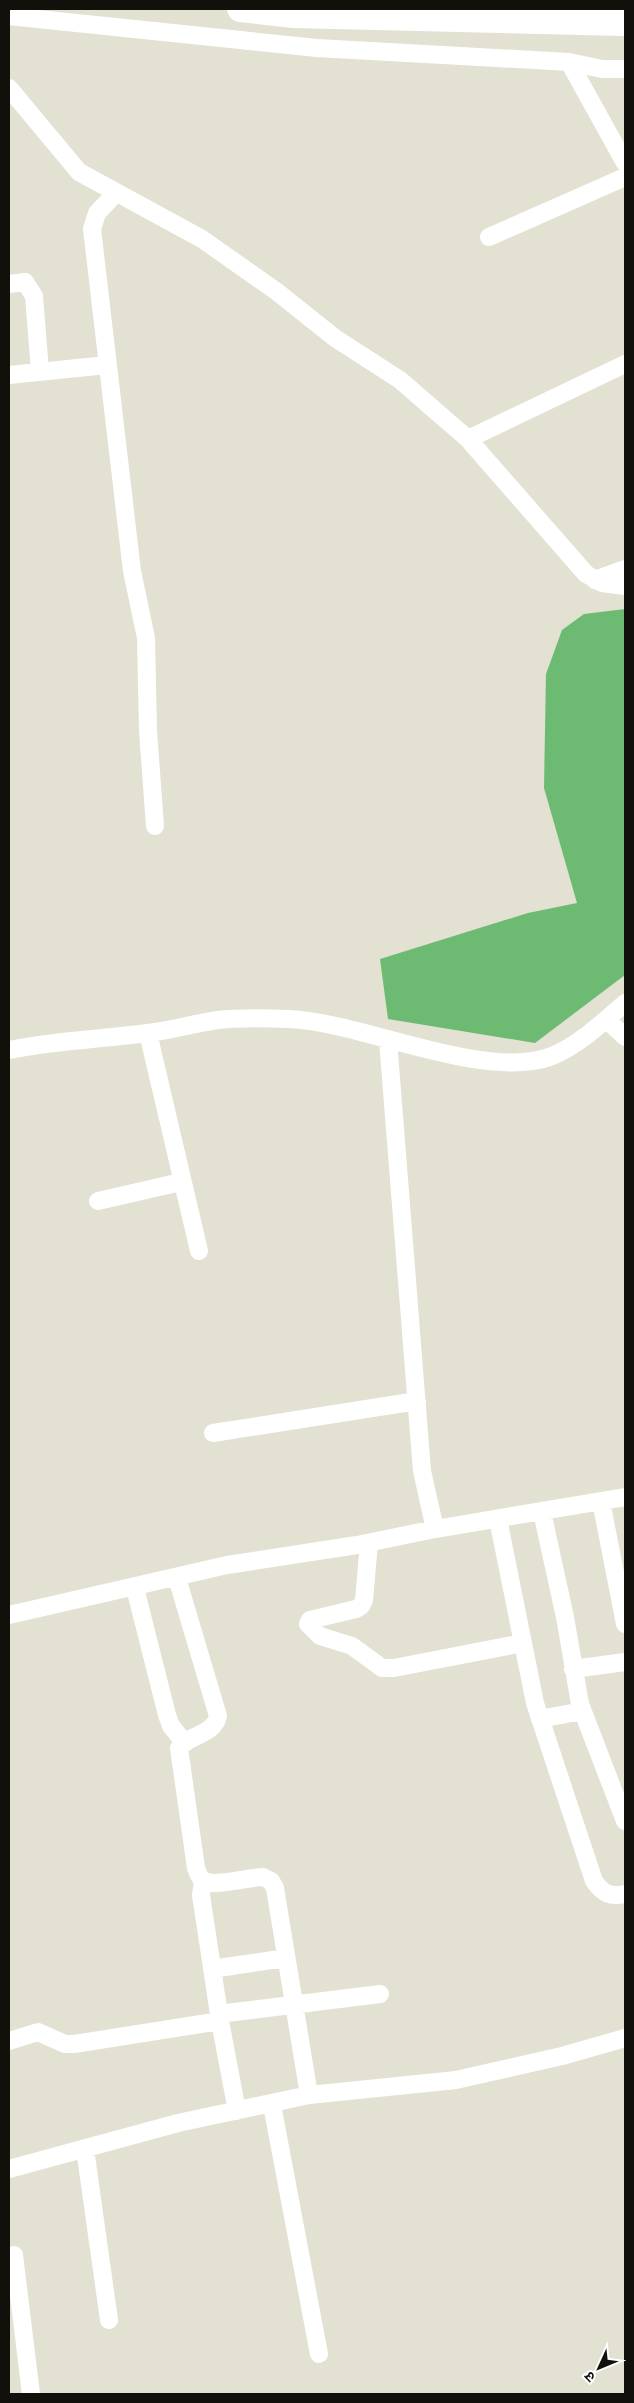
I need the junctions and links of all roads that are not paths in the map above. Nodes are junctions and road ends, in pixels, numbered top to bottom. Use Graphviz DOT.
graph roads {
  1 [pos="240,9"];
  2 [pos="9,16"];
  3 [pos="625,22"];
  4 [pos="570,62"];
  5 [pos="625,69"];
  6 [pos="9,88"];
  7 [pos="625,163"];
  8 [pos="625,177"];
  9 [pos="116,193"];
  10 [pos="489,237"];
  11 [pos="9,284"];
  12 [pos="625,364"];
  13 [pos="107,365"];
  14 [pos="40,372"];
  15 [pos="9,375"];
  16 [pos="468,438"];
  17 [pos="625,569"];
  18 [pos="595,580"];
  19 [pos="625,586"];
  20 [pos="155,826"];
  21 [pos="625,1003"];
  22 [pos="607,1020"];
  23 [pos="148,1033"];
  24 [pos="625,1037"];
  25 [pos="388,1040"];
  26 [pos="9,1050"];
  27 [pos="181,1182"];
  28 [pos="98,1201"];
  29 [pos="199,1251"];
  30 [pos="417,1401"];
  31 [pos="214,1433"];
  32 [pos="625,1497"];
  33 [pos="601,1501"];
  34 [pos="542,1512"];
  35 [pos="498,1519"];
  36 [pos="435,1529"];
  37 [pos="370,1543"];
  38 [pos="177,1578"];
  39 [pos="135,1588"];
  40 [pos="9,1615"];
  41 [pos="625,1624"];
  42 [pos="523,1643"];
  43 [pos="625,1662"];
  44 [pos="574,1668"];
  45 [pos="582,1711"];
  46 [pos="540,1719"];
  47 [pos="184,1742"];
  48 [pos="625,1822"];
  49 [pos="203,1881"];
  50 [pos="625,1894"];
  51 [pos="286,1958"];
  52 [pos="212,1969"];
  53 [pos="380,1994"];
  54 [pos="294,2004"];
  55 [pos="219,2018"];
  56 [pos="625,2038"];
  57 [pos="9,2041"];
  58 [pos="309,2095"];
  59 [pos="272,2105"];
  60 [pos="237,2112"];
  61 [pos="85,2149"];
  62 [pos="9,2170"];
  63 [pos="14,2255"];
  64 [pos="109,2320"];
  65 [pos="319,2354"];
  66 [pos="31,2394"];
  1 -- 3 [label="highway"];
  2 -- 4 [label="street"];
  4 -- 5 [label="street"];
  4 -- 7 [label="street"];
  6 -- 9 [label="street"];
  8 -- 10 [label="street"];
  9 -- 13 [label="street"];
  9 -- 16 [label="street"];
  11 -- 14 [label="street"];
  12 -- 16 [label="street"];
  13 -- 14 [label="street"];
  13 -- 20 [label="street"];
  14 -- 15 [label="street"];
  16 -- 18 [label="street"];
  17 -- 18 [label="street"];
  18 -- 19 [label="street"];
  21 -- 22 [label="street"];
  22 -- 24 [label="street"];
  22 -- 25 [label="street"];
  23 -- 25 [label="street"];
  23 -- 26 [label="street"];
  23 -- 27 [label="street"];
  25 -- 30 [label="street"];
  27 -- 28 [label="street"];
  27 -- 29 [label="street"];
  30 -- 31 [label="street"];
  30 -- 36 [label="street"];
  32 -- 33 [label="street"];
  33 -- 34 [label="street"];
  33 -- 41 [label="street"];
  34 -- 35 [label="street"];
  34 -- 44 [label="street"];
  35 -- 36 [label="street"];
  35 -- 42 [label="street"];
  36 -- 37 [label="street"];
  37 -- 38 [label="street"];
  37 -- 42 [label="street"];
  38 -- 39 [label="street"];
  38 -- 47 [label="street"];
  39 -- 40 [label="street"];
  39 -- 47 [label="street"];
  42 -- 46 [label="street"];
  43 -- 44 [label="street"];
  44 -- 45 [label="street"];
  45 -- 46 [label="street"];
  45 -- 48 [label="street"];
  46 -- 50 [label="street"];
  47 -- 49 [label="street"];
  49 -- 51 [label="street"];
  49 -- 52 [label="street"];
  51 -- 52 [label="street"];
  51 -- 54 [label="street"];
  52 -- 55 [label="street"];
  53 -- 54 [label="street"];
  54 -- 55 [label="street"];
  54 -- 58 [label="street"];
  55 -- 57 [label="street"];
  55 -- 60 [label="street"];
  56 -- 58 [label="street"];
  58 -- 59 [label="street"];
  59 -- 60 [label="street"];
  59 -- 65 [label="street"];
  60 -- 61 [label="street"];
  61 -- 62 [label="street"];
  61 -- 64 [label="street"];
  63 -- 66 [label="street"];
}
